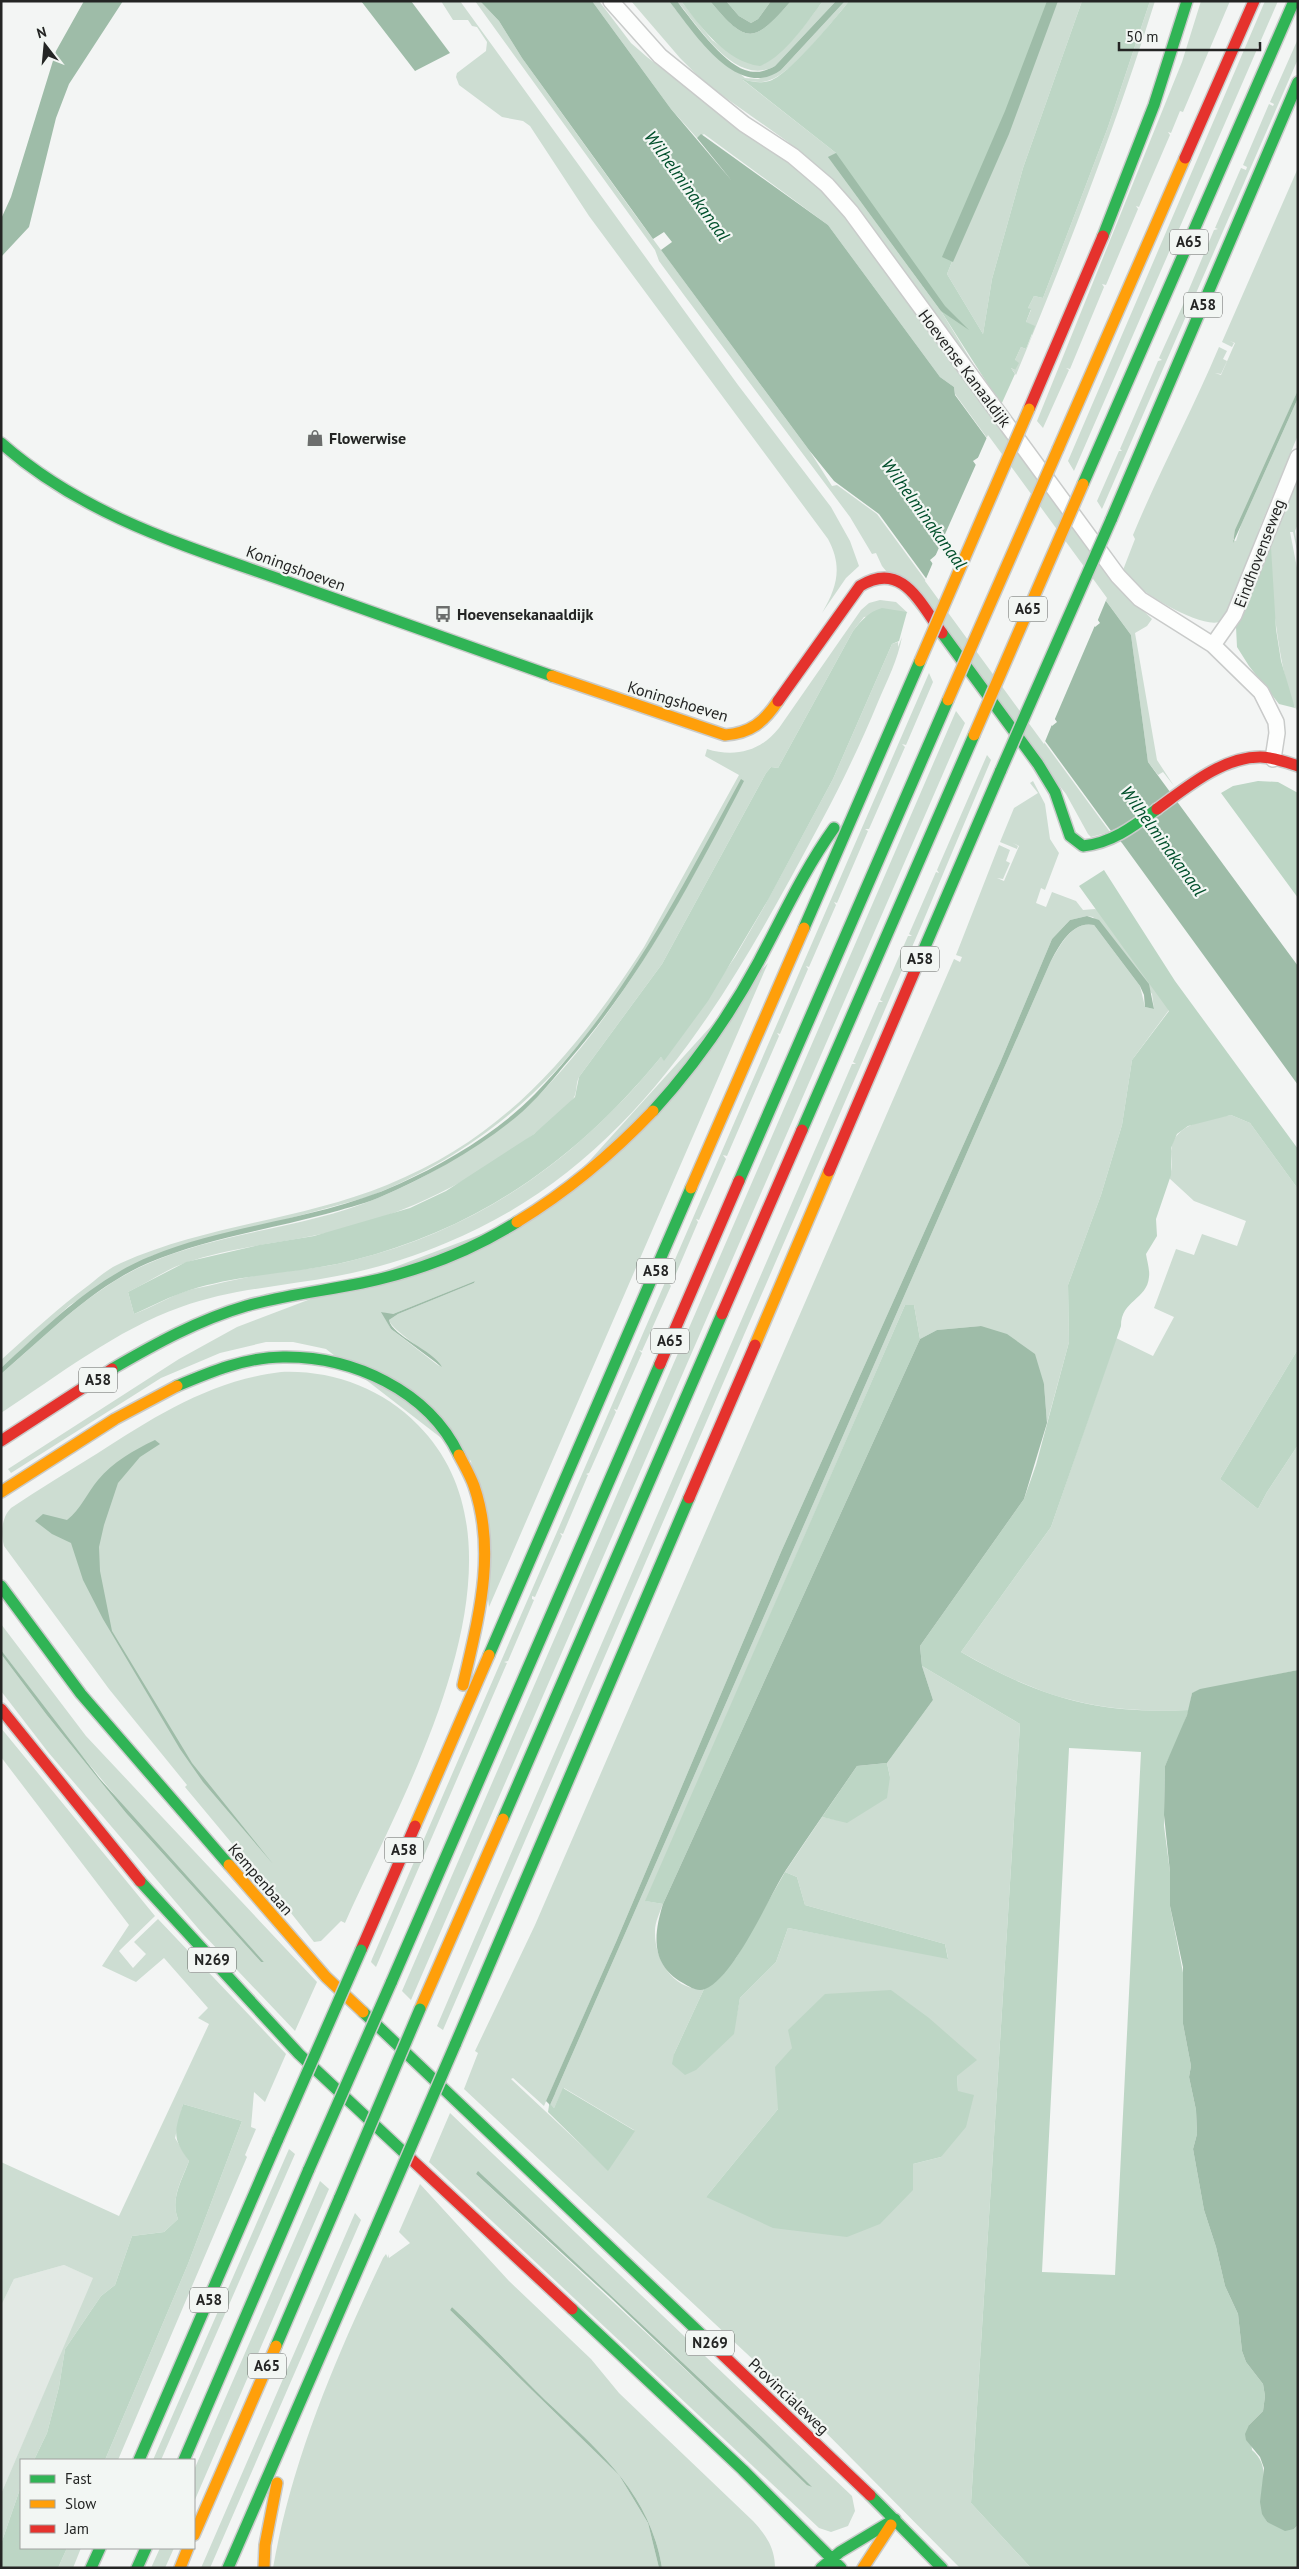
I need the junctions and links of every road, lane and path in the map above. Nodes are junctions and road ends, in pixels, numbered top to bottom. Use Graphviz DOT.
graph roads {
  1 [pos="611,1"];
  2 [pos="1187,1"];
  3 [pos="1254,1"];
  4 [pos="1294,1"];
  5 [pos="1297,85"];
  6 [pos="1,443"];
  7 [pos="1298,457"];
  8 [pos="1214,645"];
  9 [pos="1273,759"];
  10 [pos="1298,766"];
  11 [pos="863,791"];
  12 [pos="1,1441"];
  13 [pos="1,1492"];
  14 [pos="1,1586"];
  15 [pos="1,1709"];
  16 [pos="448,1750"];
  17 [pos="525,2168"];
  18 [pos="288,2431"];
  19 [pos="139,2459"];
  20 [pos="184,2459"];
  21 [pos="895,2519"];
  22 [pos="195,2533"];
  23 [pos="100,2549"];
  24 [pos="146,2549"];
  25 [pos="188,2549"];
  26 [pos="832,2558"];
  27 [pos="91,2568"];
  28 [pos="137,2568"];
  29 [pos="180,2568"];
  30 [pos="228,2568"];
  31 [pos="264,2568"];
  32 [pos="821,2568"];
  33 [pos="841,2568"];
  34 [pos="863,2568"];
  35 [pos="942,2568"];
  1 -- 8 [label="street, Hoevense Kanaaldijk"];
  2 -- 11 [label="main road, A58, bridge"];
  3 -- 20 [label="main road, A65, bridge"];
  4 -- 22 [label="main road, A65, bridge"];
  5 -- 18 [label="main road, A58, bridge"];
  6 -- 9 [label="main road, Koningshoeven"];
  7 -- 8 [label="street, Eindhovenseweg"];
  8 -- 9 [label="street, Hoevense Kanaaldijk"];
  9 -- 10 [label="main road, Koningshoeven"];
  11 -- 12 [label="main road, A58"];
  11 -- 16 [label="main road, A58"];
  13 -- 16 [label="main road, A58"];
  14 -- 17 [label="main road, Kempenbaan / N269"];
  15 -- 26 [label="main road, N269"];
  16 -- 19 [label="main road, A58, bridge"];
  17 -- 21 [label="main road, Provincialeweg / N269"];
  18 -- 30 [label="main road, A58"];
  18 -- 31 [label="main road, A58"];
  21 -- 26 [label="main road"];
  21 -- 34 [label="main road"];
  21 -- 35 [label="main road, Provincialeweg / N269"];
  23 -- 27 [label="main road"];
  24 -- 28 [label="main road"];
  25 -- 29 [label="main road"];
  26 -- 32 [label="main road"];
  26 -- 33 [label="main road, N269"];
}
